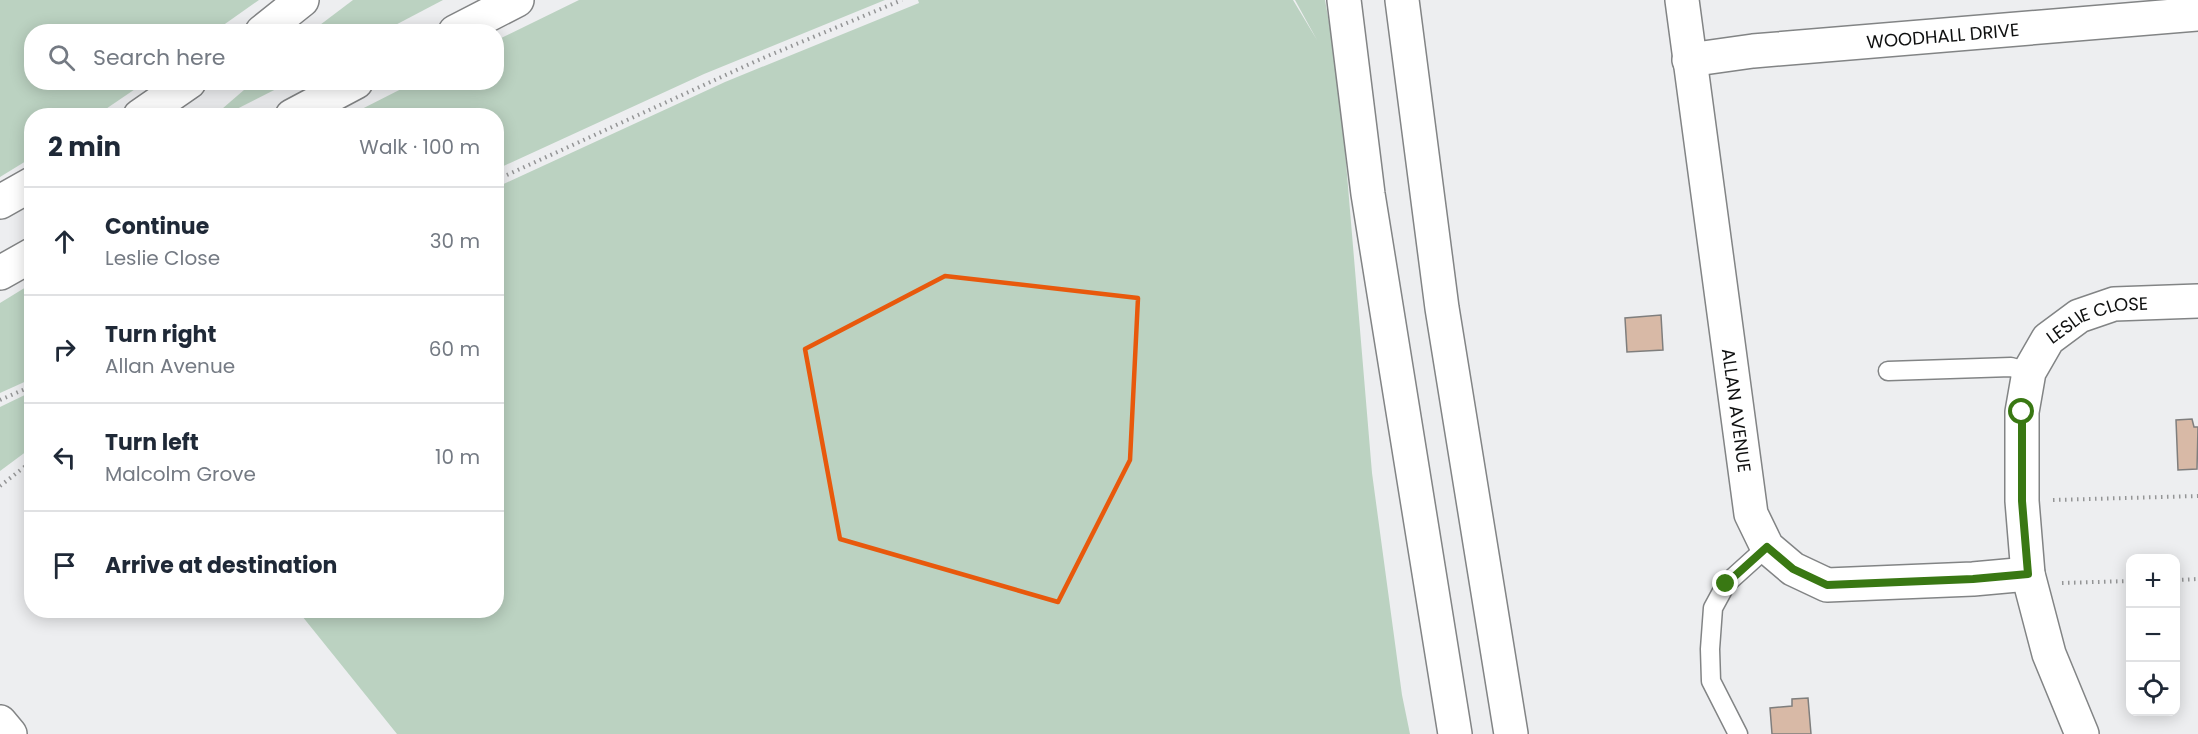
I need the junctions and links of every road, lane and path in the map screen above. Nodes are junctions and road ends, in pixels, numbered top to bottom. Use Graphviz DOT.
graph roads {
  1 [pos="302,0"];
  2 [pos="517,0"];
  3 [pos="902,0"];
  4 [pos="1344,0"];
  5 [pos="1402,0"];
  6 [pos="1682,0"];
  7 [pos="2198,14"];
  8 [pos="272,24"];
  9 [pos="470,24"];
  10 [pos="1689,60"];
  11 [pos="177,90"];
  12 [pos="341,90"];
  13 [pos="152,108"];
  14 [pos="307,108"];
  15 [pos="504,176"];
  16 [pos="24,188"];
  17 [pos="0,202"];
  18 [pos="24,260"];
  19 [pos="0,273"];
  20 [pos="2198,301"];
  21 [pos="1888,371"];
  22 [pos="2029,372"];
  23 [pos="24,390"];
  24 [pos="0,400"];
  25 [pos="24,467"];
  26 [pos="0,486"];
  27 [pos="2198,496"];
  28 [pos="2022,501"];
  29 [pos="1767,547"];
  30 [pos="2028,574"];
  31 [pos="2198,579"];
  32 [pos="2180,580"];
  33 [pos="2126,581"];
  34 [pos="0,722"];
  35 [pos="10,734"];
  36 [pos="1455,734"];
  37 [pos="1511,734"];
  38 [pos="1738,734"];
  39 [pos="2082,734"];
  1 -- 8 [label="main road"];
  2 -- 9 [label="main road"];
  3 -- 15 [label="path"];
  4 -- 36 [label="main road"];
  5 -- 37 [label="main road"];
  6 -- 10 [label="main road, ALLAN AVENUE"];
  7 -- 10 [label="main road, WOODHALL DRIVE"];
  10 -- 29 [label="main road, ALLAN AVENUE"];
  11 -- 13 [label="main road"];
  12 -- 14 [label="main road"];
  16 -- 17 [label="main road"];
  18 -- 19 [label="main road"];
  20 -- 22 [label="main road, LESLIE CLOSE"];
  21 -- 22 [label="lane"];
  22 -- 28 [label="main road, LESLIE CLOSE"];
  23 -- 24 [label="path"];
  25 -- 26 [label="path"];
  27 -- 28 [label="path"];
  28 -- 30 [label="main road, LESLIE CLOSE"];
  29 -- 30 [label="main road, ALLAN AVENUE"];
  29 -- 38 [label="lane"];
  30 -- 33 [label="path"];
  30 -- 39 [label="main road, LESLIE CLOSE"];
  31 -- 32 [label="path"];
  34 -- 35 [label="main road"];
}
